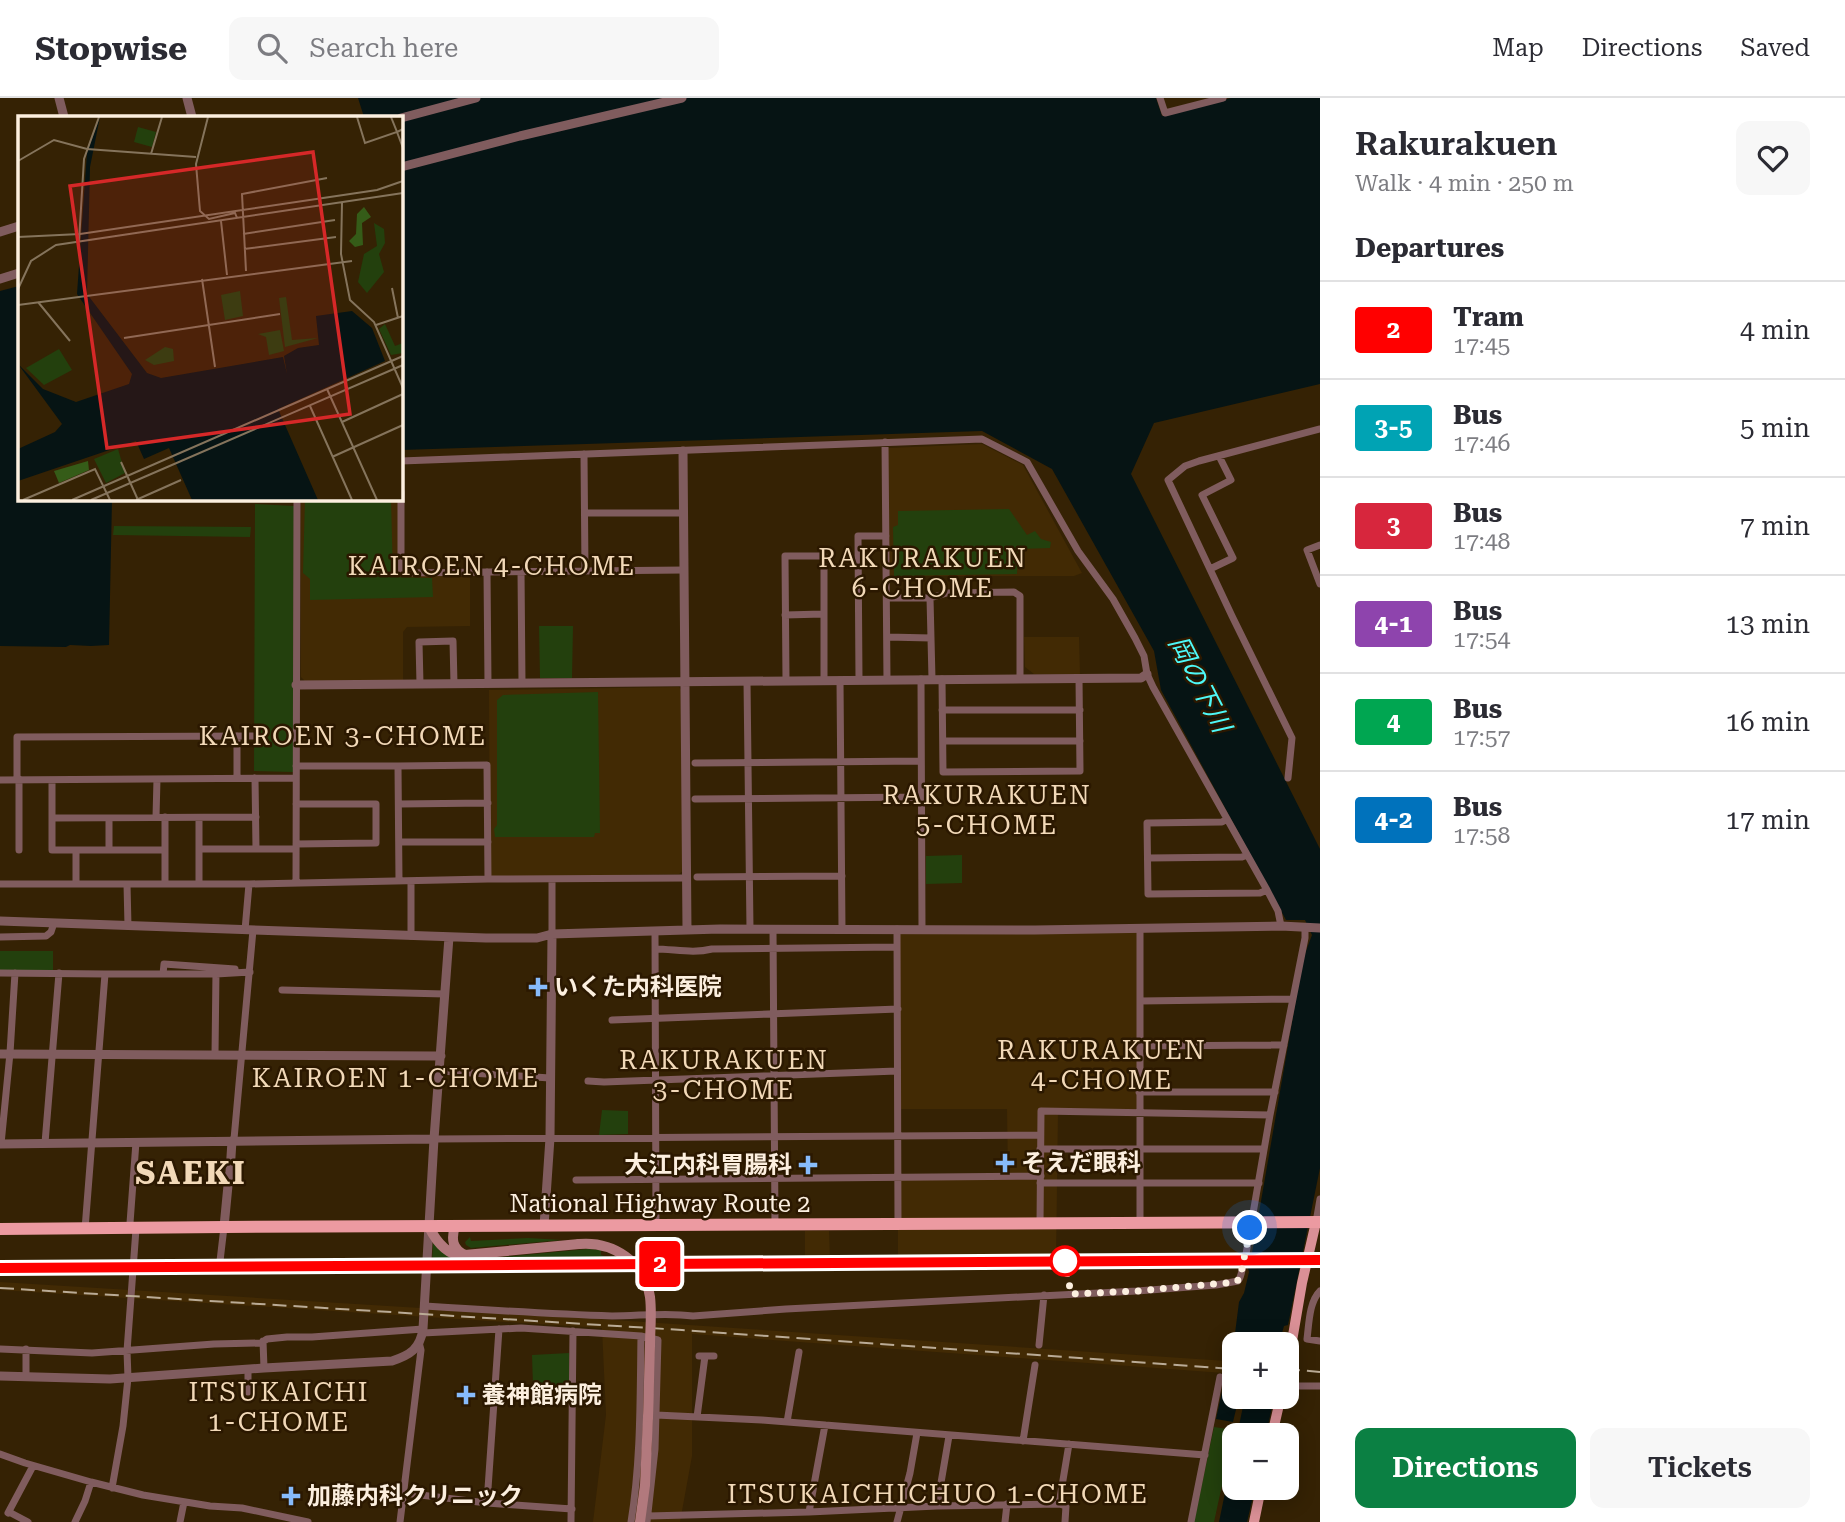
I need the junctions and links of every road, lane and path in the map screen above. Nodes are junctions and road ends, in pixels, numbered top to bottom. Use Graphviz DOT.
graph roads {
  1 [pos="59,98"];
  2 [pos="187,98"];
  3 [pos="476,98"];
  4 [pos="682,98"];
  5 [pos="1160,98"];
  6 [pos="1223,98"];
  7 [pos="64,116"];
  8 [pos="192,116"];
  9 [pos="402,118"];
  10 [pos="402,167"];
  11 [pos="18,226"];
  12 [pos="0,232"];
  13 [pos="18,273"];
  14 [pos="0,279"];
  15 [pos="1320,429"];
  16 [pos="885,442"];
  17 [pos="683,451"];
  18 [pos="584,454"];
  19 [pos="1219,456"];
  20 [pos="402,461"];
  21 [pos="297,500"];
  22 [pos="401,500"];
  23 [pos="585,513"];
  24 [pos="684,513"];
  25 [pos="886,536"];
  26 [pos="1320,545"];
  27 [pos="1210,569"];
  28 [pos="684,570"];
  29 [pos="521,571"];
  30 [pos="585,571"];
  31 [pos="486,572"];
  32 [pos="1320,584"];
  33 [pos="887,598"];
  34 [pos="930,598"];
  35 [pos="824,614"];
  36 [pos="785,615"];
  37 [pos="887,637"];
  38 [pos="931,638"];
  39 [pos="1147,674"];
  40 [pos="1079,678"];
  41 [pos="920,679"];
  42 [pos="937,679"];
  43 [pos="1020,679"];
  44 [pos="824,680"];
  45 [pos="840,680"];
  46 [pos="859,680"];
  47 [pos="887,680"];
  48 [pos="747,681"];
  49 [pos="786,681"];
  50 [pos="685,682"];
  51 [pos="522,683"];
  52 [pos="421,684"];
  53 [pos="454,684"];
  54 [pos="488,684"];
  55 [pos="296,685"];
  56 [pos="942,710"];
  57 [pos="1080,710"];
  58 [pos="237,736"];
  59 [pos="253,736"];
  60 [pos="943,741"];
  61 [pos="1080,741"];
  62 [pos="921,761"];
  63 [pos="841,762"];
  64 [pos="695,763"];
  65 [pos="748,763"];
  66 [pos="296,766"];
  67 [pos="398,766"];
  68 [pos="237,778"];
  69 [pos="256,778"];
  70 [pos="296,778"];
  71 [pos="1288,778"];
  72 [pos="18,779"];
  73 [pos="157,779"];
  74 [pos="0,780"];
  75 [pos="52,780"];
  76 [pos="922,797"];
  77 [pos="841,798"];
  78 [pos="695,799"];
  79 [pos="748,799"];
  80 [pos="488,803"];
  81 [pos="296,804"];
  82 [pos="398,804"];
  83 [pos="156,817"];
  84 [pos="165,817"];
  85 [pos="256,817"];
  86 [pos="52,818"];
  87 [pos="109,818"];
  88 [pos="199,818"];
  89 [pos="1227,819"];
  90 [pos="399,842"];
  91 [pos="488,842"];
  92 [pos="296,847"];
  93 [pos="199,849"];
  94 [pos="256,849"];
  95 [pos="19,850"];
  96 [pos="76,850"];
  97 [pos="109,850"];
  98 [pos="165,850"];
  99 [pos="1247,855"];
  100 [pos="1148,858"];
  101 [pos="842,876"];
  102 [pos="749,877"];
  103 [pos="692,878"];
  104 [pos="552,879"];
  105 [pos="488,880"];
  106 [pos="399,881"];
  107 [pos="411,881"];
  108 [pos="296,882"];
  109 [pos="0,884"];
  110 [pos="76,884"];
  111 [pos="127,884"];
  112 [pos="165,884"];
  113 [pos="199,884"];
  114 [pos="249,884"];
  115 [pos="1267,890"];
  116 [pos="0,921"];
  117 [pos="54,923"];
  118 [pos="128,926"];
  119 [pos="1281,926"];
  120 [pos="1306,927"];
  121 [pos="1320,928"];
  122 [pos="750,929"];
  123 [pos="773,929"];
  124 [pos="842,929"];
  125 [pos="897,929"];
  126 [pos="922,929"];
  127 [pos="1140,929"];
  128 [pos="249,930"];
  129 [pos="687,930"];
  130 [pos="655,931"];
  131 [pos="552,934"];
  132 [pos="411,936"];
  133 [pos="0,937"];
  134 [pos="449,937"];
  135 [pos="897,947"];
  136 [pos="773,948"];
  137 [pos="655,949"];
  138 [pos="216,971"];
  139 [pos="250,972"];
  140 [pos="0,973"];
  141 [pos="15,973"];
  142 [pos="59,973"];
  143 [pos="105,974"];
  144 [pos="282,990"];
  145 [pos="446,994"];
  146 [pos="1293,999"];
  147 [pos="1140,1001"];
  148 [pos="898,1009"];
  149 [pos="774,1014"];
  150 [pos="655,1018"];
  151 [pos="612,1020"];
  152 [pos="1284,1045"];
  153 [pos="1140,1046"];
  154 [pos="5,1054"];
  155 [pos="52,1054"];
  156 [pos="99,1054"];
  157 [pos="215,1055"];
  158 [pos="242,1055"];
  159 [pos="440,1056"];
  160 [pos="440,1071"];
  161 [pos="897,1071"];
  162 [pos="773,1076"];
  163 [pos="550,1078"];
  164 [pos="654,1080"];
  165 [pos="588,1081"];
  166 [pos="1275,1091"];
  167 [pos="1139,1092"];
  168 [pos="1139,1113"];
  169 [pos="1270,1115"];
  170 [pos="898,1135"];
  171 [pos="1041,1135"];
  172 [pos="774,1136"];
  173 [pos="656,1137"];
  174 [pos="550,1138"];
  175 [pos="434,1139"];
  176 [pos="232,1141"];
  177 [pos="136,1142"];
  178 [pos="45,1143"];
  179 [pos="93,1143"];
  180 [pos="1,1144"];
  181 [pos="1040,1149"];
  182 [pos="1139,1149"];
  183 [pos="1264,1149"];
  184 [pos="898,1178"];
  185 [pos="774,1179"];
  186 [pos="576,1180"];
  187 [pos="655,1180"];
  188 [pos="1040,1180"];
  189 [pos="1139,1183"];
  190 [pos="1259,1183"];
  191 [pos="1320,1199"];
  192 [pos="1253,1222"];
  193 [pos="1315,1222"];
  194 [pos="1140,1223"];
  195 [pos="898,1224"];
  196 [pos="1040,1224"];
  197 [pos="775,1225"];
  198 [pos="544,1226"];
  199 [pos="656,1226"];
  200 [pos="225,1227"];
  201 [pos="429,1227"];
  202 [pos="455,1227"];
  203 [pos="0,1229"];
  204 [pos="85,1229"];
  205 [pos="135,1229"];
  206 [pos="471,1255"];
  207 [pos="220,1261"];
  208 [pos="1320,1291"];
  209 [pos="1044,1295"];
  210 [pos="425,1306"];
  211 [pos="1297,1314"];
  212 [pos="1310,1316"];
  213 [pos="499,1329"];
  214 [pos="572,1331"];
  215 [pos="1294,1332"];
  216 [pos="422,1334"];
  217 [pos="641,1336"];
  218 [pos="263,1340"];
  219 [pos="1320,1341"];
  220 [pos="1039,1345"];
  221 [pos="0,1349"];
  222 [pos="26,1349"];
  223 [pos="127,1352"];
  224 [pos="799,1352"];
  225 [pos="706,1356"];
  226 [pos="1035,1364"];
  227 [pos="264,1368"];
  228 [pos="248,1370"];
  229 [pos="0,1376"];
  230 [pos="26,1377"];
  231 [pos="1220,1377"];
  232 [pos="128,1378"];
  233 [pos="1299,1386"];
  234 [pos="1320,1386"];
  235 [pos="495,1388"];
  236 [pos="572,1390"];
  237 [pos="248,1392"];
  238 [pos="652,1416"];
  239 [pos="698,1417"];
  240 [pos="786,1422"];
  241 [pos="825,1425"];
  242 [pos="917,1433"];
  243 [pos="948,1436"];
  244 [pos="1023,1441"];
  245 [pos="1069,1444"];
  246 [pos="0,1454"];
  247 [pos="1205,1455"];
  248 [pos="33,1466"];
  249 [pos="91,1482"];
  250 [pos="112,1488"];
  251 [pos="404,1493"];
  252 [pos="1259,1500"];
  253 [pos="184,1502"];
  254 [pos="487,1503"];
  255 [pos="1007,1504"];
  256 [pos="1059,1504"];
  257 [pos="937,1506"];
  258 [pos="901,1507"];
  259 [pos="572,1509"];
  260 [pos="790,1513"];
  261 [pos="809,1513"];
  262 [pos="279,1519"];
  263 [pos="645,1520"];
  264 [pos="28,1522"];
  265 [pos="75,1522"];
  266 [pos="180,1522"];
  267 [pos="308,1522"];
  268 [pos="400,1522"];
  269 [pos="571,1522"];
  270 [pos="631,1522"];
  271 [pos="792,1522"];
  272 [pos="897,1522"];
  273 [pos="1005,1522"];
  274 [pos="1065,1522"];
  275 [pos="1191,1522"];
  276 [pos="1254,1522"];
  1 -- 7 [label="street"];
  2 -- 8 [label="street"];
  3 -- 9 [label="street"];
  4 -- 10 [label="street"];
  5 -- 6 [label="street"];
  11 -- 12 [label="street"];
  13 -- 14 [label="street"];
  15 -- 19 [label="street"];
  16 -- 17 [label="street"];
  16 -- 25 [label="street"];
  16 -- 39 [label="street"];
  17 -- 18 [label="street"];
  17 -- 24 [label="street"];
  18 -- 20 [label="street"];
  18 -- 23 [label="street"];
  19 -- 27 [label="street"];
  19 -- 27 [label="street"];
  21 -- 55 [label="street"];
  22 -- 31 [label="street"];
  23 -- 24 [label="street"];
  23 -- 30 [label="street"];
  24 -- 28 [label="street"];
  25 -- 33 [label="street"];
  25 -- 46 [label="street"];
  26 -- 32 [label="street"];
  27 -- 71 [label="street"];
  28 -- 30 [label="street"];
  28 -- 50 [label="street"];
  29 -- 30 [label="street"];
  29 -- 31 [label="street"];
  29 -- 51 [label="street"];
  31 -- 54 [label="street"];
  33 -- 34 [label="street"];
  33 -- 37 [label="street"];
  34 -- 38 [label="street"];
  34 -- 43 [label="street"];
  35 -- 36 [label="street"];
  35 -- 36 [label="street"];
  35 -- 44 [label="street"];
  36 -- 49 [label="street"];
  37 -- 38 [label="street"];
  37 -- 47 [label="street"];
  38 -- 42 [label="street"];
  39 -- 40 [label="street"];
  39 -- 89 [label="street"];
  40 -- 43 [label="street"];
  40 -- 57 [label="street"];
  41 -- 42 [label="street"];
  41 -- 47 [label="street"];
  41 -- 62 [label="street"];
  42 -- 43 [label="street"];
  42 -- 56 [label="street"];
  44 -- 45 [label="street"];
  44 -- 49 [label="street"];
  45 -- 46 [label="street"];
  45 -- 63 [label="street"];
  46 -- 47 [label="street"];
  48 -- 49 [label="street"];
  48 -- 50 [label="street"];
  48 -- 65 [label="street"];
  50 -- 51 [label="street"];
  50 -- 103 [label="street"];
  51 -- 54 [label="street"];
  52 -- 53 [label="street"];
  52 -- 53 [label="street"];
  52 -- 55 [label="street"];
  53 -- 54 [label="street"];
  55 -- 66 [label="street"];
  56 -- 57 [label="street"];
  56 -- 60 [label="street"];
  57 -- 61 [label="street"];
  58 -- 59 [label="street"];
  58 -- 68 [label="street"];
  58 -- 72 [label="street"];
  60 -- 61 [label="street"];
  60 -- 61 [label="street"];
  62 -- 63 [label="street"];
  62 -- 76 [label="street"];
  63 -- 65 [label="street"];
  63 -- 77 [label="street"];
  64 -- 65 [label="street"];
  65 -- 79 [label="street"];
  66 -- 67 [label="street"];
  66 -- 70 [label="street"];
  67 -- 80 [label="street"];
  67 -- 82 [label="street"];
  68 -- 69 [label="street"];
  68 -- 73 [label="street"];
  69 -- 70 [label="street"];
  69 -- 85 [label="street"];
  70 -- 81 [label="street"];
  72 -- 74 [label="street"];
  72 -- 75 [label="street"];
  72 -- 95 [label="street"];
  73 -- 75 [label="street"];
  73 -- 83 [label="street"];
  75 -- 86 [label="street"];
  76 -- 77 [label="street"];
  76 -- 126 [label="street"];
  77 -- 79 [label="street"];
  77 -- 101 [label="street"];
  78 -- 79 [label="street"];
  79 -- 102 [label="street"];
  80 -- 82 [label="street"];
  80 -- 91 [label="street"];
  81 -- 92 [label="street"];
  81 -- 92 [label="street"];
  82 -- 90 [label="street"];
  83 -- 84 [label="street"];
  83 -- 87 [label="street"];
  84 -- 88 [label="street"];
  84 -- 98 [label="street"];
  85 -- 88 [label="street"];
  85 -- 94 [label="street"];
  86 -- 87 [label="street"];
  86 -- 96 [label="street"];
  87 -- 97 [label="street"];
  88 -- 93 [label="street"];
  89 -- 99 [label="street"];
  89 -- 100 [label="street"];
  90 -- 91 [label="street"];
  90 -- 106 [label="street"];
  91 -- 105 [label="street"];
  92 -- 94 [label="street"];
  92 -- 108 [label="street"];
  93 -- 94 [label="street"];
  93 -- 113 [label="street"];
  96 -- 97 [label="street"];
  96 -- 110 [label="street"];
  97 -- 98 [label="street"];
  98 -- 112 [label="street"];
  99 -- 100 [label="street"];
  99 -- 115 [label="street"];
  100 -- 115 [label="street"];
  101 -- 102 [label="street"];
  101 -- 124 [label="street"];
  102 -- 103 [label="street"];
  102 -- 122 [label="street"];
  103 -- 104 [label="street"];
  103 -- 129 [label="street"];
  104 -- 105 [label="street"];
  104 -- 131 [label="street"];
  105 -- 107 [label="street"];
  106 -- 107 [label="street"];
  106 -- 108 [label="street"];
  107 -- 132 [label="street"];
  108 -- 114 [label="street"];
  109 -- 110 [label="street"];
  110 -- 111 [label="street"];
  111 -- 112 [label="street"];
  111 -- 118 [label="street"];
  112 -- 113 [label="street"];
  113 -- 114 [label="street"];
  114 -- 128 [label="street"];
  115 -- 119 [label="street"];
  116 -- 117 [label="street"];
  117 -- 118 [label="street"];
  117 -- 133 [label="street"];
  118 -- 128 [label="street"];
  119 -- 120 [label="street"];
  119 -- 127 [label="street"];
  120 -- 121 [label="street"];
  120 -- 146 [label="street"];
  122 -- 123 [label="street"];
  122 -- 129 [label="street"];
  123 -- 124 [label="street"];
  123 -- 136 [label="street"];
  124 -- 125 [label="street"];
  125 -- 126 [label="street"];
  125 -- 135 [label="street"];
  126 -- 127 [label="street"];
  127 -- 147 [label="street"];
  128 -- 132 [label="street"];
  128 -- 139 [label="street"];
  129 -- 130 [label="street"];
  130 -- 131 [label="street"];
  130 -- 137 [label="street"];
  131 -- 134 [label="street"];
  131 -- 163 [label="street"];
  132 -- 134 [label="street"];
  134 -- 145 [label="street"];
  135 -- 136 [label="street"];
  135 -- 148 [label="street"];
  136 -- 137 [label="street"];
  136 -- 149 [label="street"];
  137 -- 150 [label="street"];
  138 -- 139 [label="street"];
  138 -- 143 [label="street"];
  138 -- 157 [label="street"];
  139 -- 158 [label="street"];
  140 -- 141 [label="street"];
  141 -- 142 [label="street"];
  141 -- 154 [label="street"];
  142 -- 143 [label="street"];
  142 -- 155 [label="street"];
  143 -- 156 [label="street"];
  144 -- 145 [label="street"];
  145 -- 159 [label="street"];
  146 -- 147 [label="street"];
  146 -- 152 [label="street"];
  147 -- 153 [label="street"];
  148 -- 149 [label="street"];
  148 -- 161 [label="street"];
  149 -- 150 [label="street"];
  149 -- 162 [label="street"];
  150 -- 151 [label="street"];
  150 -- 164 [label="street"];
  152 -- 153 [label="street"];
  152 -- 166 [label="street"];
  153 -- 167 [label="street"];
  154 -- 155 [label="street"];
  154 -- 180 [label="street"];
  155 -- 156 [label="street"];
  155 -- 178 [label="street"];
  156 -- 157 [label="street"];
  156 -- 179 [label="street"];
  157 -- 158 [label="street"];
  158 -- 159 [label="street"];
  158 -- 176 [label="street"];
  159 -- 160 [label="street"];
  160 -- 163 [label="street"];
  160 -- 175 [label="street"];
  161 -- 162 [label="street"];
  161 -- 170 [label="street"];
  162 -- 164 [label="street"];
  162 -- 172 [label="street"];
  163 -- 174 [label="street"];
  164 -- 165 [label="street"];
  164 -- 173 [label="street"];
  166 -- 167 [label="street"];
  166 -- 169 [label="street"];
  167 -- 168 [label="street"];
  168 -- 169 [label="street"];
  168 -- 171 [label="street"];
  168 -- 182 [label="street"];
  169 -- 183 [label="street"];
  170 -- 171 [label="street"];
  170 -- 172 [label="street"];
  170 -- 184 [label="street"];
  171 -- 181 [label="street"];
  172 -- 173 [label="street"];
  172 -- 185 [label="street"];
  173 -- 174 [label="street"];
  173 -- 187 [label="street"];
  174 -- 175 [label="street"];
  174 -- 198 [label="street"];
  175 -- 176 [label="street"];
  175 -- 201 [label="street"];
  176 -- 177 [label="street"];
  176 -- 200 [label="street"];
  177 -- 179 [label="street"];
  177 -- 205 [label="street"];
  178 -- 179 [label="street"];
  178 -- 180 [label="street"];
  179 -- 204 [label="street"];
  181 -- 182 [label="street"];
  181 -- 188 [label="street"];
  182 -- 183 [label="street"];
  182 -- 189 [label="street"];
  183 -- 190 [label="street"];
  184 -- 185 [label="street"];
  184 -- 188 [label="street"];
  184 -- 195 [label="street"];
  185 -- 187 [label="street"];
  185 -- 197 [label="street"];
  186 -- 187 [label="street"];
  187 -- 199 [label="street"];
  188 -- 189 [label="street"];
  188 -- 196 [label="street"];
  189 -- 190 [label="street"];
  189 -- 194 [label="street"];
  190 -- 192 [label="street"];
  191 -- 193 [label="street"];
  192 -- 193 [label="highway, National Highway Route 2"];
  192 -- 194 [label="highway, National Highway Route 2"];
  192 -- 209 [label="street"];
  193 -- 211 [label="main road"];
  194 -- 196 [label="highway, National Highway Route 2"];
  195 -- 196 [label="highway, National Highway Route 2"];
  195 -- 197 [label="highway, National Highway Route 2"];
  197 -- 199 [label="highway, National Highway Route 2"];
  198 -- 199 [label="highway, National Highway Route 2"];
  198 -- 202 [label="highway, National Highway Route 2"];
  200 -- 201 [label="highway, National Highway Route 2"];
  200 -- 205 [label="highway, National Highway Route 2"];
  200 -- 207 [label="street"];
  201 -- 202 [label="highway, National Highway Route 2"];
  201 -- 206 [label="main road"];
  201 -- 210 [label="street"];
  202 -- 206 [label="main road"];
  203 -- 204 [label="highway, National Highway Route 2"];
  204 -- 205 [label="highway, National Highway Route 2"];
  205 -- 223 [label="street"];
  206 -- 238 [label="main road, bridge"];
  208 -- 212 [label="street"];
  209 -- 210 [label="street"];
  209 -- 220 [label="street"];
  210 -- 216 [label="street"];
  211 -- 212 [label="street"];
  211 -- 215 [label="main road"];
  212 -- 219 [label="street"];
  213 -- 214 [label="street"];
  213 -- 216 [label="street"];
  213 -- 235 [label="street"];
  214 -- 217 [label="street"];
  214 -- 236 [label="street"];
  216 -- 218 [label="street"];
  216 -- 227 [label="street"];
  216 -- 251 [label="street"];
  217 -- 238 [label="street"];
  217 -- 270 [label="street"];
  218 -- 223 [label="street"];
  218 -- 227 [label="street"];
  221 -- 222 [label="street"];
  222 -- 223 [label="street"];
  222 -- 230 [label="street"];
  223 -- 232 [label="street"];
  224 -- 240 [label="street"];
  225 -- 239 [label="street"];
  226 -- 244 [label="street"];
  227 -- 228 [label="street"];
  228 -- 232 [label="street"];
  228 -- 237 [label="street"];
  229 -- 230 [label="street"];
  230 -- 232 [label="street"];
  231 -- 247 [label="street"];
  232 -- 250 [label="street"];
  233 -- 234 [label="street"];
  235 -- 236 [label="street"];
  235 -- 254 [label="street"];
  236 -- 259 [label="street"];
  238 -- 239 [label="street"];
  238 -- 263 [label="main road"];
  239 -- 240 [label="street"];
  240 -- 241 [label="street"];
  241 -- 242 [label="street"];
  241 -- 261 [label="street"];
  242 -- 243 [label="street"];
  242 -- 258 [label="street"];
  243 -- 244 [label="street"];
  243 -- 257 [label="street"];
  244 -- 245 [label="street"];
  245 -- 247 [label="street"];
  245 -- 256 [label="street"];
  246 -- 248 [label="street"];
  247 -- 275 [label="street"];
  248 -- 249 [label="street"];
  248 -- 264 [label="street"];
  249 -- 250 [label="street"];
  249 -- 265 [label="street"];
  250 -- 253 [label="street"];
  251 -- 254 [label="street"];
  251 -- 268 [label="street"];
  252 -- 276 [label="main road"];
  253 -- 262 [label="street"];
  253 -- 266 [label="street"];
  254 -- 259 [label="street"];
  255 -- 256 [label="street"];
  255 -- 257 [label="street"];
  255 -- 273 [label="street"];
  256 -- 274 [label="street"];
  257 -- 258 [label="street"];
  258 -- 261 [label="street"];
  258 -- 272 [label="street"];
  259 -- 269 [label="street"];
  260 -- 261 [label="street"];
  260 -- 263 [label="street"];
  260 -- 271 [label="street"];
  262 -- 267 [label="street"];
}
